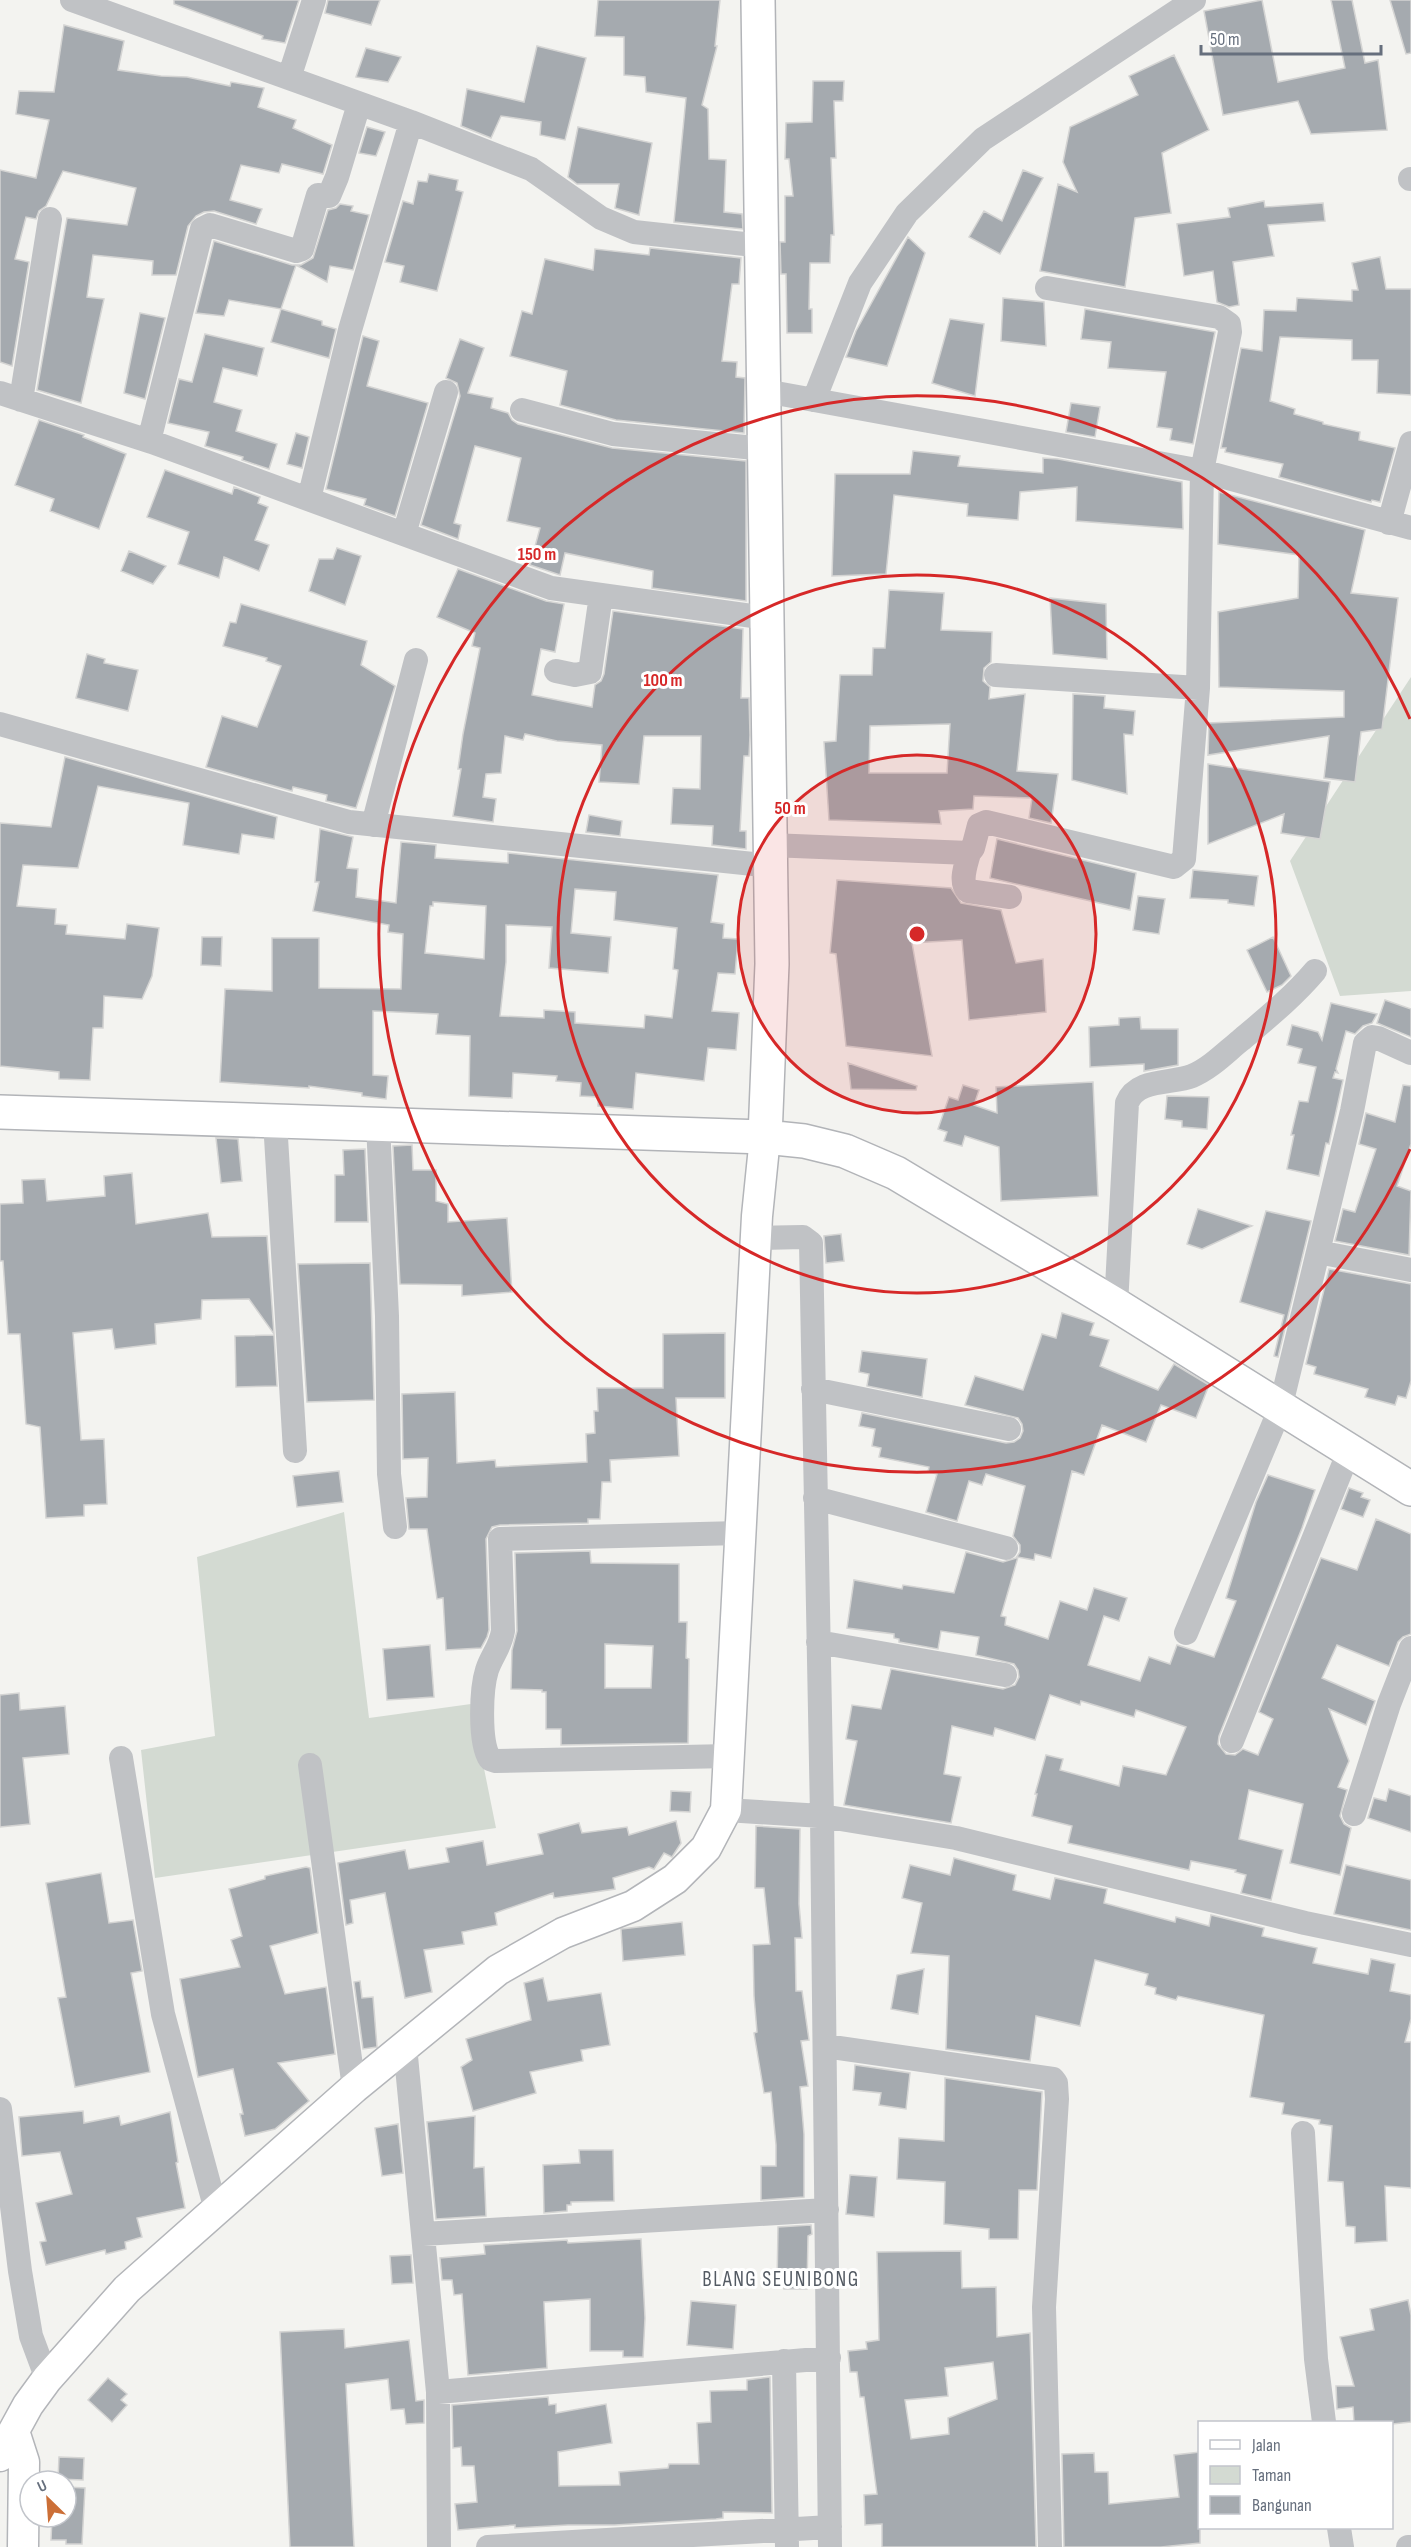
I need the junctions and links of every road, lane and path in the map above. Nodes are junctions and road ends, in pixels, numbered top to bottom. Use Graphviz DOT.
graph roads {
  1 [pos="72,0"];
  2 [pos="314,0"];
  3 [pos="758,0"];
  4 [pos="1194,0"];
  5 [pos="289,78"];
  6 [pos="359,104"];
  7 [pos="411,122"];
  8 [pos="51,219"];
  9 [pos="764,246"];
  10 [pos="1047,288"];
  11 [pos="765,391"];
  12 [pos="446,392"];
  13 [pos="10,397"];
  14 [pos="814,400"];
  15 [pos="522,410"];
  16 [pos="148,441"];
  17 [pos="1411,443"];
  18 [pos="765,449"];
  19 [pos="1202,471"];
  20 [pos="309,499"];
  21 [pos="1400,525"];
  22 [pos="404,534"];
  23 [pos="601,595"];
  24 [pos="766,618"];
  25 [pos="416,660"];
  26 [pos="556,671"];
  27 [pos="996,675"];
  28 [pos="1198,688"];
  29 [pos="0,724"];
  30 [pos="373,825"];
  31 [pos="969,853"];
  32 [pos="771,855"];
  33 [pos="1010,897"];
  34 [pos="1315,971"];
  35 [pos="1411,1053"];
  36 [pos="0,1112"];
  37 [pos="274,1121"];
  38 [pos="378,1124"];
  39 [pos="765,1137"];
  40 [pos="756,1227"];
  41 [pos="1318,1252"];
  42 [pos="1411,1270"];
  43 [pos="1116,1305"];
  44 [pos="813,1389"];
  45 [pos="1280,1409"];
  46 [pos="1009,1429"];
  47 [pos="1349,1451"];
  48 [pos="295,1452"];
  49 [pos="1411,1489"];
  50 [pos="815,1498"];
  51 [pos="395,1527"];
  52 [pos="740,1533"];
  53 [pos="1006,1548"];
  54 [pos="1186,1633"];
  55 [pos="818,1642"];
  56 [pos="1411,1648"];
  57 [pos="1005,1675"];
  58 [pos="1232,1741"];
  59 [pos="729,1756"];
  60 [pos="121,1758"];
  61 [pos="310,1765"];
  62 [pos="726,1810"];
  63 [pos="1354,1814"];
  64 [pos="822,1816"];
  65 [pos="1411,1945"];
  66 [pos="405,2046"];
  67 [pos="825,2046"];
  68 [pos="354,2088"];
  69 [pos="0,2109"];
  70 [pos="1303,2133"];
  71 [pos="216,2210"];
  72 [pos="826,2210"];
  73 [pos="423,2234"];
  74 [pos="10,2267"];
  75 [pos="829,2358"];
  76 [pos="784,2361"];
  77 [pos="47,2379"];
  78 [pos="438,2392"];
  79 [pos="1324,2421"];
  80 [pos="8,2459"];
  81 [pos="1339,2529"];
  82 [pos="830,2537"];
  83 [pos="787,2538"];
  84 [pos="23,2547"];
  85 [pos="439,2547"];
  86 [pos="488,2547"];
  87 [pos="1050,2547"];
  88 [pos="1342,2547"];
  1 -- 5 [label="street"];
  2 -- 5 [label="street"];
  3 -- 9 [label="highway"];
  4 -- 14 [label="street"];
  5 -- 6 [label="street"];
  6 -- 7 [label="street"];
  6 -- 16 [label="street"];
  7 -- 9 [label="street"];
  7 -- 20 [label="street"];
  8 -- 13 [label="street"];
  9 -- 11 [label="highway"];
  10 -- 19 [label="street"];
  11 -- 14 [label="street"];
  11 -- 18 [label="highway"];
  12 -- 22 [label="street"];
  13 -- 16 [label="street"];
  14 -- 19 [label="street"];
  15 -- 18 [label="street"];
  16 -- 20 [label="street"];
  17 -- 21 [label="street"];
  18 -- 24 [label="highway"];
  19 -- 21 [label="street"];
  19 -- 28 [label="street"];
  20 -- 22 [label="street"];
  22 -- 23 [label="street"];
  23 -- 24 [label="street"];
  23 -- 26 [label="street"];
  24 -- 32 [label="highway"];
  25 -- 30 [label="street"];
  27 -- 28 [label="street"];
  28 -- 31 [label="street"];
  29 -- 30 [label="street"];
  30 -- 32 [label="street"];
  31 -- 32 [label="street"];
  31 -- 33 [label="street"];
  32 -- 39 [label="highway"];
  34 -- 43 [label="street"];
  35 -- 41 [label="street"];
  36 -- 37 [label="highway"];
  37 -- 38 [label="highway"];
  37 -- 48 [label="street"];
  38 -- 39 [label="highway"];
  38 -- 51 [label="street"];
  39 -- 40 [label="main road"];
  39 -- 43 [label="highway"];
  40 -- 44 [label="street"];
  40 -- 52 [label="main road"];
  41 -- 42 [label="street"];
  41 -- 45 [label="street"];
  43 -- 45 [label="highway"];
  44 -- 46 [label="street"];
  44 -- 50 [label="street"];
  45 -- 47 [label="highway"];
  45 -- 54 [label="street"];
  47 -- 49 [label="highway"];
  47 -- 58 [label="street"];
  50 -- 53 [label="street"];
  50 -- 55 [label="street"];
  52 -- 59 [label="main road"];
  52 -- 59 [label="street"];
  55 -- 57 [label="street"];
  55 -- 64 [label="street"];
  56 -- 63 [label="street"];
  59 -- 62 [label="main road"];
  60 -- 71 [label="street"];
  61 -- 68 [label="street"];
  62 -- 64 [label="street"];
  62 -- 66 [label="main road"];
  64 -- 65 [label="street"];
  64 -- 67 [label="street"];
  66 -- 68 [label="main road"];
  66 -- 73 [label="street"];
  67 -- 72 [label="street"];
  67 -- 87 [label="street"];
  68 -- 71 [label="main road"];
  69 -- 74 [label="street"];
  70 -- 79 [label="street"];
  71 -- 77 [label="main road"];
  72 -- 73 [label="street"];
  72 -- 75 [label="street"];
  73 -- 78 [label="street"];
  74 -- 77 [label="street"];
  75 -- 76 [label="street"];
  75 -- 82 [label="street"];
  76 -- 78 [label="street"];
  76 -- 83 [label="street"];
  77 -- 80 [label="main road"];
  78 -- 85 [label="street"];
  80 -- 84 [label="main road"];
  81 -- 88 [label="street"];
  82 -- 83 [label="street"];
  83 -- 86 [label="street"];
}
